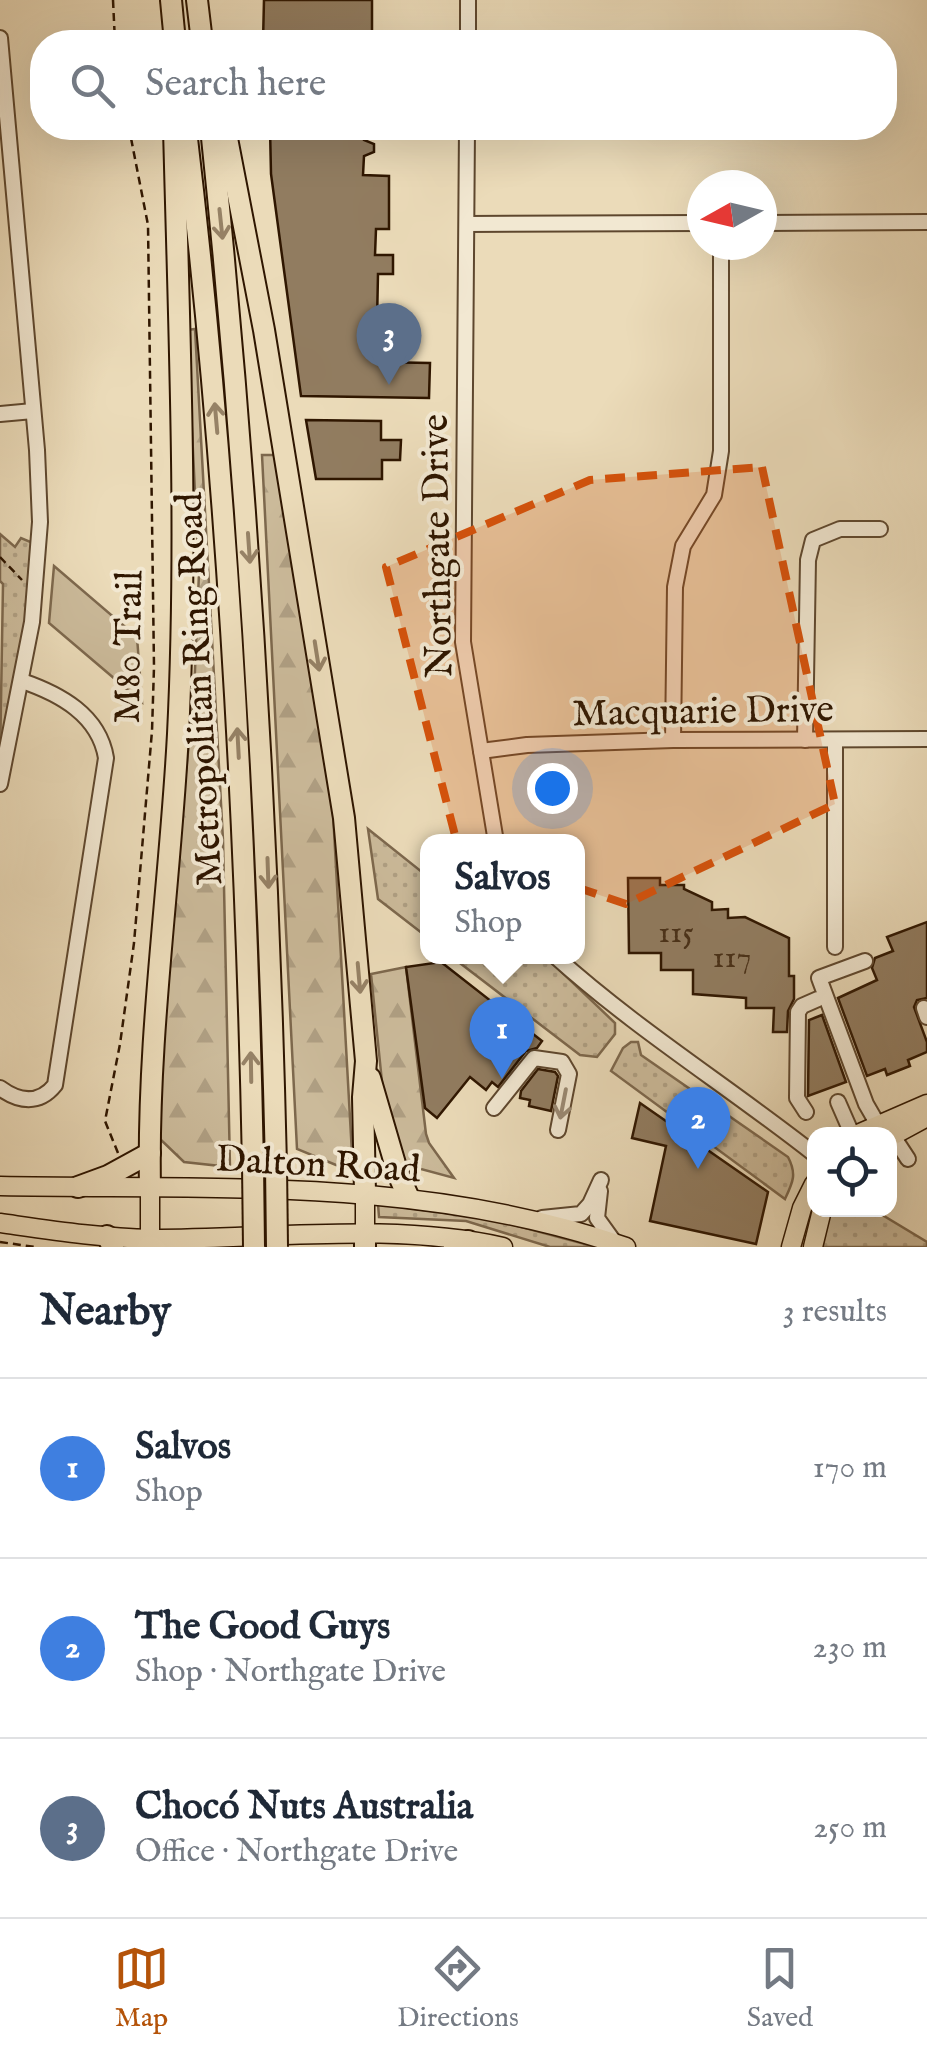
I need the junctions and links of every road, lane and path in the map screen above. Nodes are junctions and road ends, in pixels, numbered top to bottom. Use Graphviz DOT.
graph roads {
  1 [pos="113,0"];
  2 [pos="171,0"];
  3 [pos="197,0"];
  4 [pos="468,0"];
  5 [pos="114,30"];
  6 [pos="174,30"];
  7 [pos="201,30"];
  8 [pos="468,30"];
  9 [pos="0,38"];
  10 [pos="131,140"];
  11 [pos="174,140"];
  12 [pos="187,140"];
  13 [pos="211,140"];
  14 [pos="227,140"];
  15 [pos="467,140"];
  16 [pos="927,222"];
  17 [pos="687,223"];
  18 [pos="777,223"];
  19 [pos="467,224"];
  20 [pos="720,260"];
  21 [pos="34,410"];
  22 [pos="0,414"];
  23 [pos="880,530"];
  24 [pos="0,558"];
  25 [pos="35,597"];
  26 [pos="22,681"];
  27 [pos="673,740"];
  28 [pos="805,740"];
  29 [pos="835,740"];
  30 [pos="927,740"];
  31 [pos="482,751"];
  32 [pos="0,784"];
  33 [pos="495,834"];
  34 [pos="834,947"];
  35 [pos="865,960"];
  36 [pos="564,964"];
  37 [pos="818,1000"];
  38 [pos="366,1061"];
  39 [pos="0,1088"];
  40 [pos="838,1102"];
  41 [pos="927,1104"];
  42 [pos="497,1111"];
  43 [pos="927,1117"];
  44 [pos="851,1127"];
  45 [pos="883,1127"];
  46 [pos="890,1127"];
  47 [pos="895,1127"];
  48 [pos="558,1130"];
  49 [pos="787,1132"];
  50 [pos="897,1145"];
  51 [pos="807,1148"];
  52 [pos="150,1153"];
  53 [pos="121,1156"];
  54 [pos="908,1159"];
  55 [pos="0,1186"];
  56 [pos="78,1188"];
  57 [pos="150,1188"];
  58 [pos="365,1193"];
  59 [pos="408,1196"];
  60 [pos="807,1198"];
  61 [pos="820,1217"];
  62 [pos="534,1219"];
  63 [pos="0,1223"];
  64 [pos="365,1241"];
  65 [pos="0,1242"];
  66 [pos="110,1242"];
  67 [pos="150,1243"];
  68 [pos="461,1244"];
  69 [pos="620,1245"];
  70 [pos="35,1247"];
  71 [pos="254,1247"];
  72 [pos="277,1247"];
  73 [pos="504,1247"];
  74 [pos="791,1247"];
  75 [pos="813,1247"];
  1 -- 5 [label="path"];
  2 -- 6 [label="highway"];
  3 -- 7 [label="highway"];
  4 -- 8 [label="street"];
  9 -- 21 [label="street"];
  10 -- 53 [label="path, M80 Trail"];
  11 -- 52 [label="highway"];
  71 -- 12 [label="highway, Metropolitan Ring Road, one-way, bridge"];
  13 -- 72 [label="highway, Metropolitan Ring Road, one-way, bridge"];
  14 -- 38 [label="highway, one-way"];
  15 -- 19 [label="street, Northgate Drive"];
  16 -- 18 [label="street"];
  17 -- 19 [label="street"];
  19 -- 31 [label="street, Northgate Drive"];
  20 -- 27 [label="street"];
  21 -- 22 [label="street"];
  21 -- 25 [label="street"];
  23 -- 28 [label="street"];
  24 -- 25 [label="path"];
  25 -- 26 [label="street"];
  26 -- 32 [label="street"];
  26 -- 39 [label="street"];
  27 -- 28 [label="street, Macquarie Drive"];
  27 -- 31 [label="street, Macquarie Drive"];
  28 -- 29 [label="street, Macquarie Drive"];
  29 -- 30 [label="street, Macquarie Drive"];
  29 -- 34 [label="street"];
  31 -- 33 [label="street, Northgate Drive"];
  35 -- 45 [label="street"];
  36 -- 49 [label="street"];
  37 -- 49 [label="street"];
  38 -- 58 [label="highway"];
  38 -- 59 [label="highway"];
  40 -- 44 [label="street"];
  41 -- 46 [label="main road"];
  42 -- 48 [label="street, one-way"];
  43 -- 47 [label="main road"];
  49 -- 51 [label="street"];
  50 -- 54 [label="street"];
  52 -- 56 [label="highway"];
  52 -- 57 [label="highway"];
  55 -- 56 [label="main road, Dalton Road"];
  56 -- 57 [label="main road, Dalton Road"];
  57 -- 58 [label="main road, Dalton Road"];
  57 -- 67 [label="main road"];
  58 -- 59 [label="main road, Dalton Road"];
  58 -- 64 [label="main road"];
  59 -- 62 [label="main road, Dalton Road"];
  60 -- 74 [label="main road"];
  61 -- 75 [label="main road"];
  62 -- 69 [label="main road, Dalton Road"];
  62 -- 69 [label="street"];
  63 -- 66 [label="main road, Dalton Road"];
  64 -- 67 [label="main road, Dalton Road"];
  64 -- 68 [label="main road, Dalton Road"];
  65 -- 70 [label="path"];
  66 -- 67 [label="main road, Dalton Road"];
  68 -- 73 [label="main road, Dalton Road"];
}
